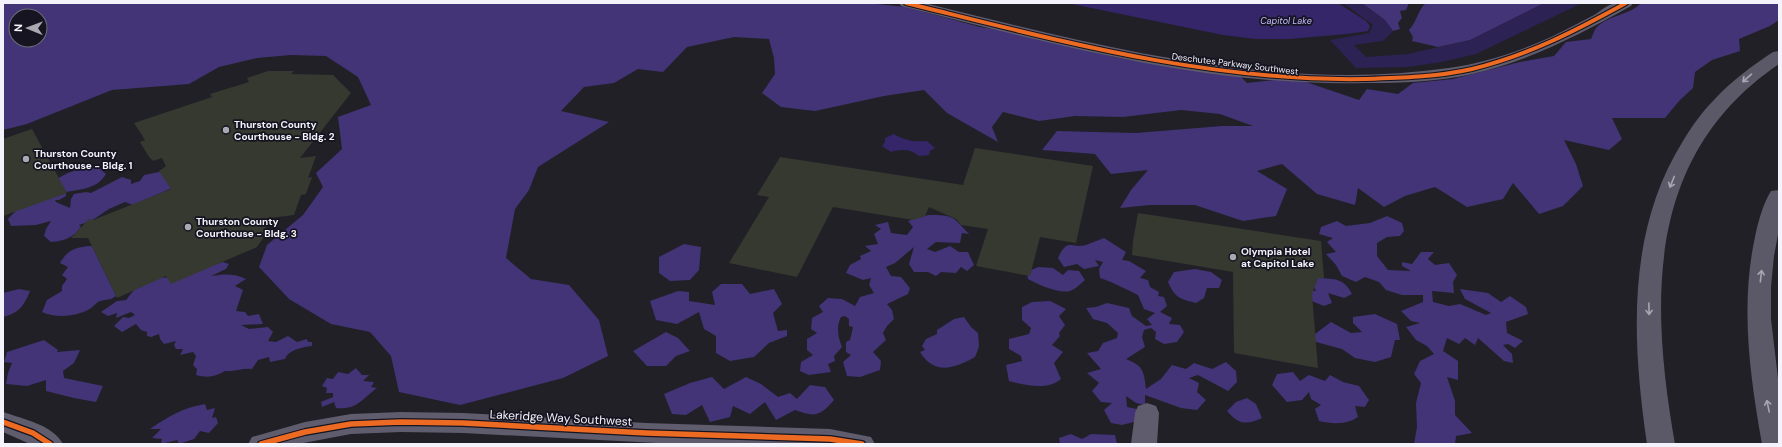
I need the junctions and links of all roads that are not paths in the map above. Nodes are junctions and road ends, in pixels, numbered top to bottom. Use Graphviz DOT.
graph roads {
  1 [pos="906,3"];
  2 [pos="1626,3"];
  3 [pos="1779,56"];
  4 [pos="1779,196"];
  5 [pos="1147,413"];
  6 [pos="3,422"];
  7 [pos="645,439"];
  8 [pos="50,444"];
  9 [pos="261,444"];
  10 [pos="862,444"];
  11 [pos="1144,444"];
  12 [pos="1661,444"];
  13 [pos="1776,444"];
  1 -- 2 [label="street, Deschutes Parkway Southwest"];
  3 -- 12 [label="highway, one-way"];
  13 -- 4 [label="highway, one-way"];
  5 -- 11 [label="street"];
  6 -- 8 [label="street"];
  7 -- 9 [label="street, Lakeridge Way Southwest"];
  7 -- 10 [label="street, Lakeridge Way Southwest"];
}
